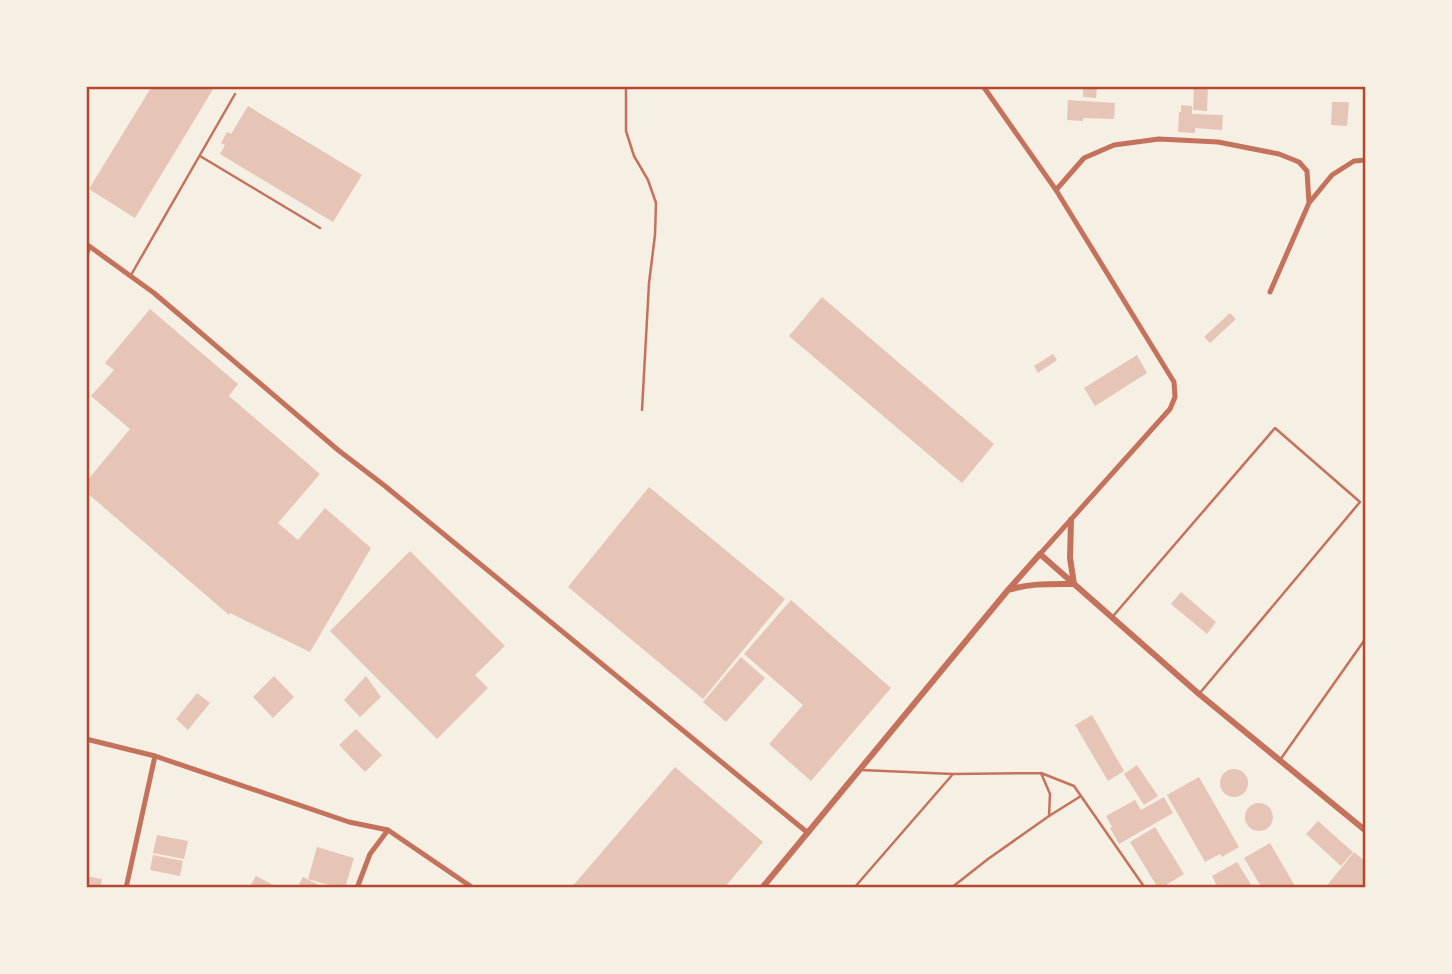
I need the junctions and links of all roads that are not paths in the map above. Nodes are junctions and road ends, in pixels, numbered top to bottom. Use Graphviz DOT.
graph roads {
  1 [pos="626,86"];
  2 [pos="983,86"];
  3 [pos="235,94"];
  4 [pos="200,156"];
  5 [pos="1366,160"];
  6 [pos="1056,190"];
  7 [pos="1309,203"];
  8 [pos="320,228"];
  9 [pos="87,245"];
  10 [pos="86,256"];
  11 [pos="131,275"];
  12 [pos="1270,292"];
  13 [pos="642,410"];
  14 [pos="1071,520"];
  15 [pos="1040,554"];
  16 [pos="1074,584"];
  17 [pos="1008,590"];
  18 [pos="1112,618"];
  19 [pos="1366,638"];
  20 [pos="1199,694"];
  21 [pos="86,739"];
  22 [pos="155,756"];
  23 [pos="1280,760"];
  24 [pos="860,770"];
  25 [pos="1041,773"];
  26 [pos="953,774"];
  27 [pos="1081,796"];
  28 [pos="1049,816"];
  29 [pos="388,830"];
  30 [pos="1366,831"];
  31 [pos="808,832"];
  32 [pos="126,888"];
  33 [pos="357,888"];
  34 [pos="473,888"];
  35 [pos="762,888"];
  36 [pos="854,888"];
  37 [pos="951,888"];
  38 [pos="1144,888"];
  1 -- 13 [label="lane"];
  2 -- 6 [label="street"];
  3 -- 4 [label="lane"];
  4 -- 8 [label="lane"];
  4 -- 11 [label="lane"];
  5 -- 7 [label="street"];
  6 -- 7 [label="street"];
  6 -- 14 [label="street"];
  7 -- 12 [label="street"];
  9 -- 10 [label="street"];
  9 -- 11 [label="street"];
  11 -- 31 [label="street"];
  14 -- 15 [label="street"];
  14 -- 16 [label="street"];
  15 -- 16 [label="street"];
  15 -- 17 [label="street"];
  16 -- 17 [label="street"];
  16 -- 18 [label="street"];
  17 -- 24 [label="street"];
  18 -- 20 [label="street"];
  18 -- 20 [label="lane"];
  19 -- 23 [label="lane"];
  20 -- 23 [label="street"];
  21 -- 22 [label="street"];
  22 -- 29 [label="street"];
  22 -- 32 [label="street"];
  23 -- 30 [label="street"];
  24 -- 26 [label="lane"];
  24 -- 31 [label="street"];
  25 -- 26 [label="lane"];
  25 -- 27 [label="lane"];
  25 -- 28 [label="lane"];
  26 -- 36 [label="lane"];
  27 -- 28 [label="lane"];
  27 -- 38 [label="lane"];
  28 -- 37 [label="lane"];
  29 -- 33 [label="street"];
  29 -- 34 [label="street"];
  31 -- 35 [label="street"];
}
